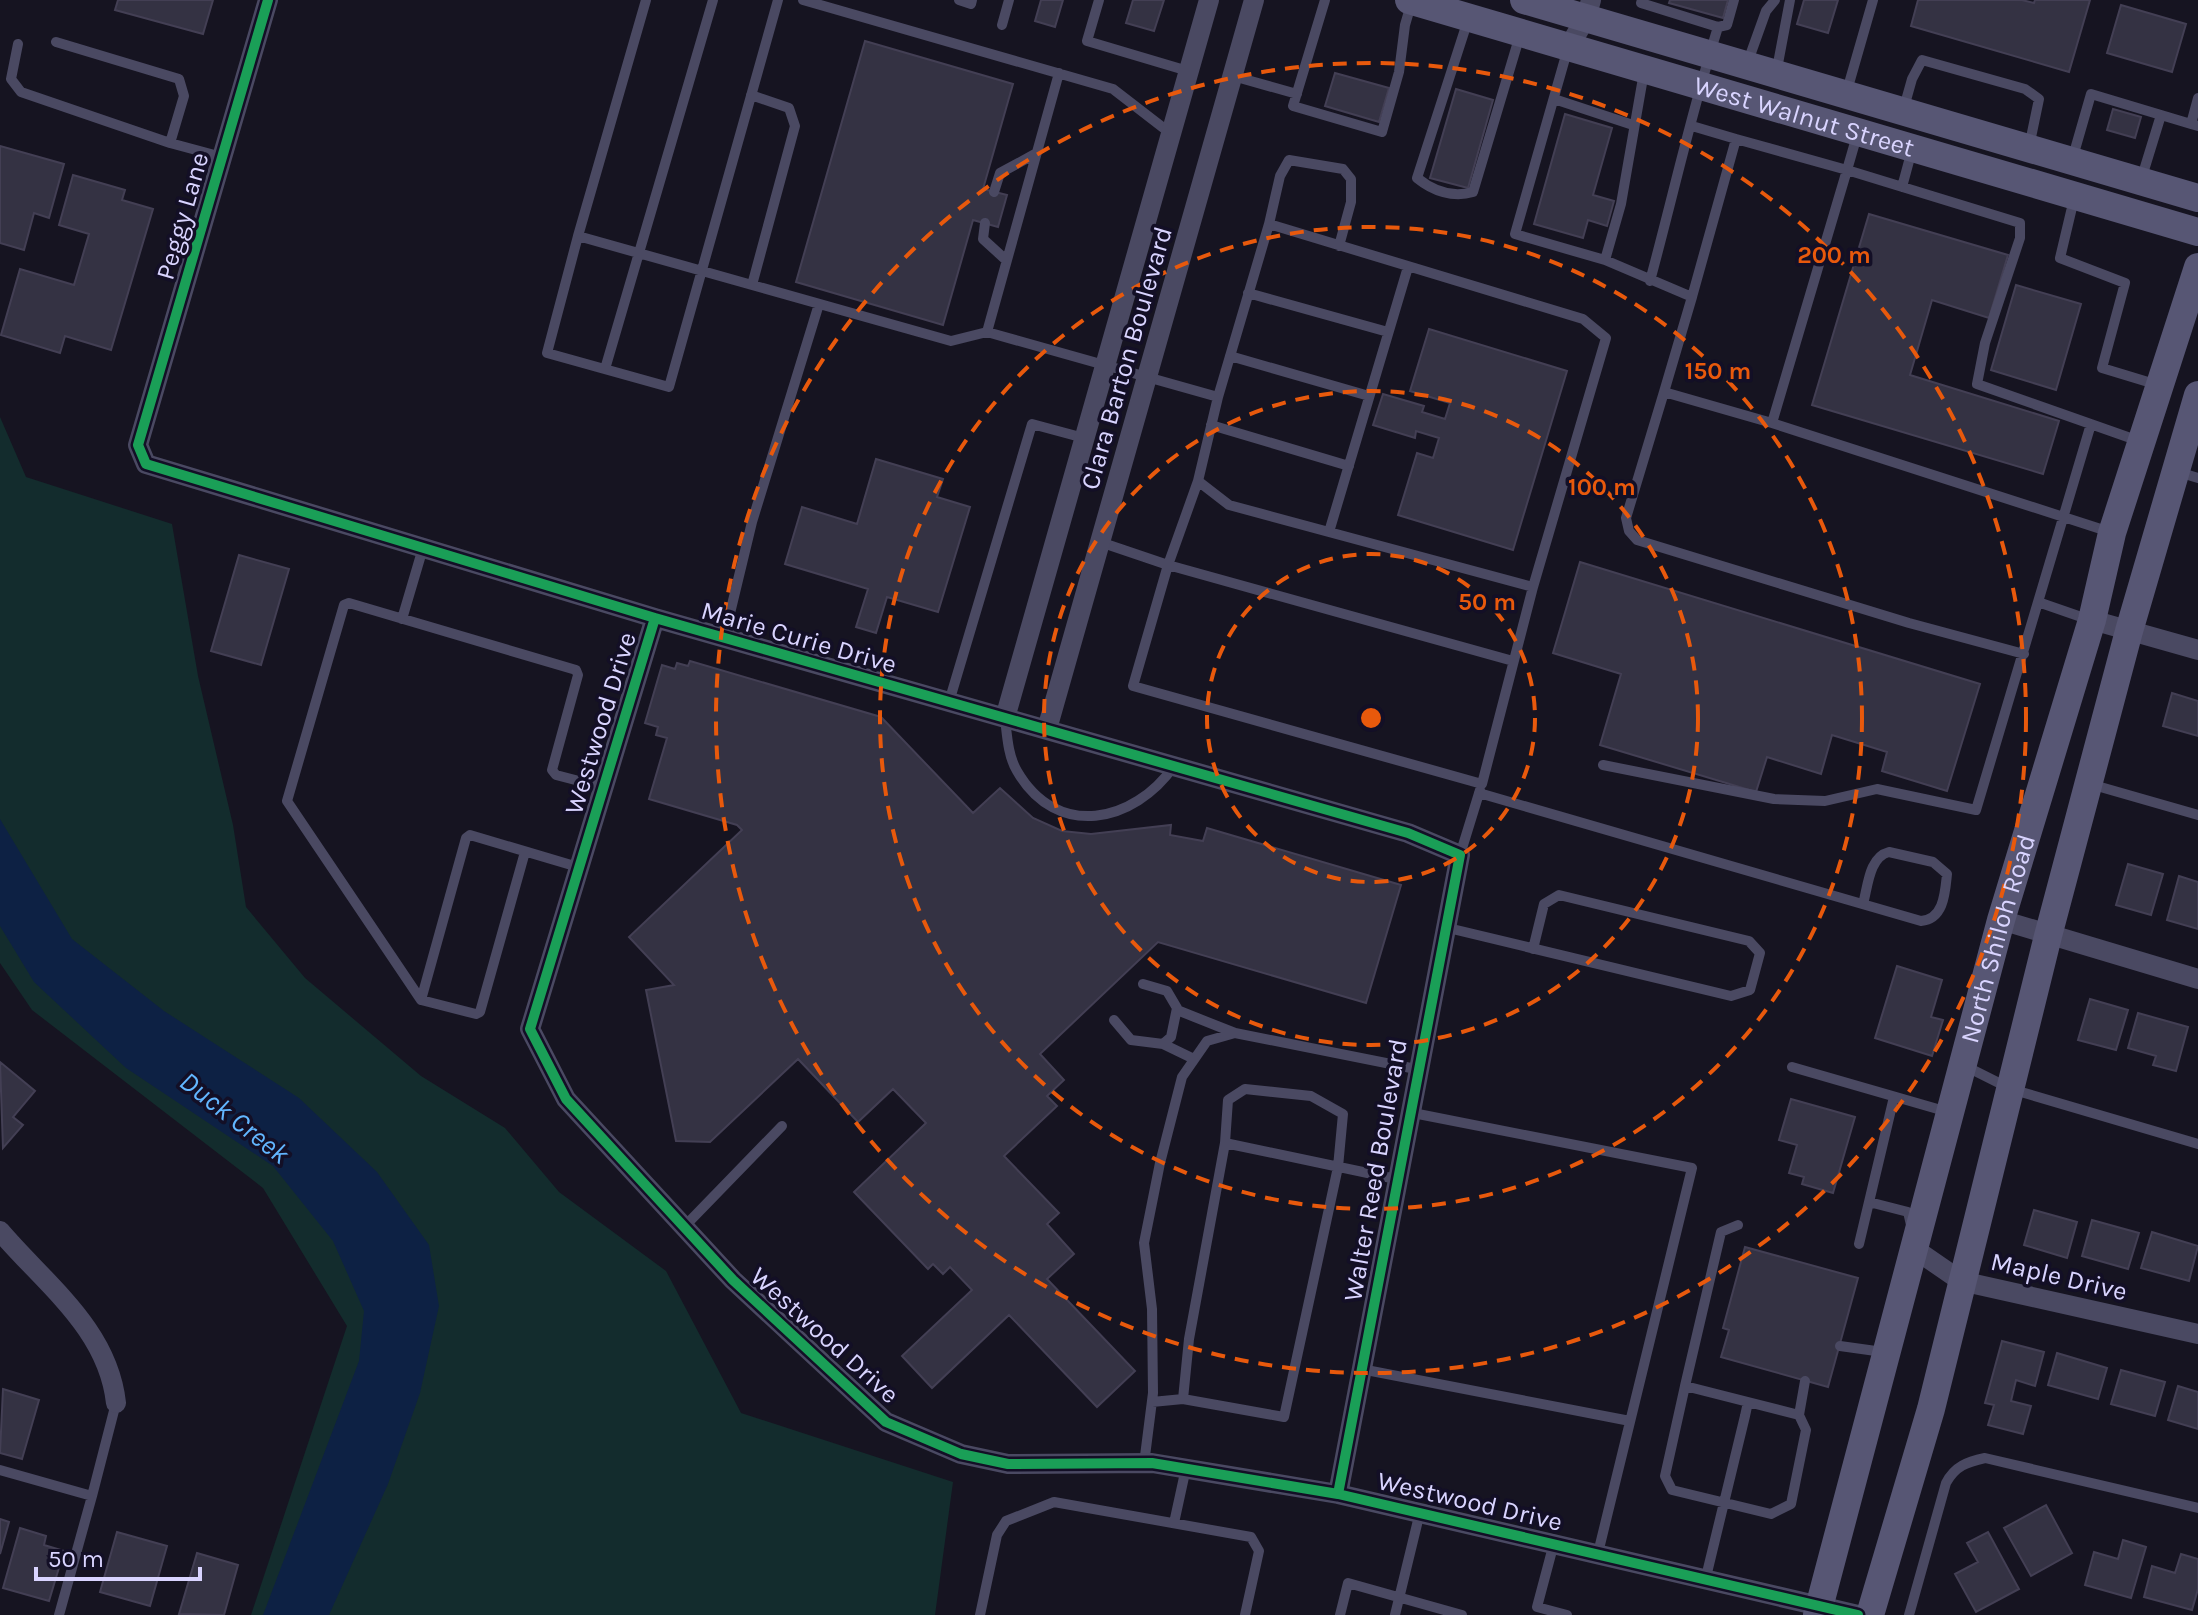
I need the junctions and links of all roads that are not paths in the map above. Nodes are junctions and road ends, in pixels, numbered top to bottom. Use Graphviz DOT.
graph roads {
  1 [pos="268,0"];
  2 [pos="646,0"];
  3 [pos="713,0"];
  4 [pos="778,0"];
  5 [pos="803,0"];
  6 [pos="959,0"];
  7 [pos="972,0"];
  8 [pos="1009,0"];
  9 [pos="1099,0"];
  10 [pos="1209,0"];
  11 [pos="1254,0"];
  12 [pos="1325,0"];
  13 [pos="1410,0"];
  14 [pos="1524,0"];
  15 [pos="1642,0"];
  16 [pos="1734,0"];
  17 [pos="1775,0"];
  18 [pos="1790,0"];
  19 [pos="1873,0"];
  20 [pos="1588,9"];
  21 [pos="1469,18"];
  22 [pos="1002,25"];
  23 [pos="1718,27"];
  24 [pos="1520,35"];
  25 [pos="56,42"];
  26 [pos="18,44"];
  27 [pos="1568,48"];
  28 [pos="1709,56"];
  29 [pos="1746,67"];
  30 [pos="1644,70"];
  31 [pos="1188,71"];
  32 [pos="1059,73"];
  33 [pos="1233,76"];
  34 [pos="1776,76"];
  35 [pos="1699,88"];
  36 [pos="1297,94"];
  37 [pos="751,95"];
  38 [pos="1846,96"];
  39 [pos="2198,98"];
  40 [pos="1554,99"];
  41 [pos="1903,112"];
  42 [pos="2161,115"];
  43 [pos="1633,125"];
  44 [pos="2194,125"];
  45 [pos="1692,126"];
  46 [pos="1858,132"];
  47 [pos="1170,133"];
  48 [pos="1736,139"];
  49 [pos="170,143"];
  50 [pos="1913,148"];
  51 [pos="2029,149"];
  52 [pos="1035,154"];
  53 [pos="222,157"];
  54 [pos="2071,162"];
  55 [pos="1847,170"];
  56 [pos="2140,182"];
  57 [pos="1902,187"];
  58 [pos="994,192"];
  59 [pos="2075,196"];
  60 [pos="2198,198"];
  61 [pos="985,223"];
  62 [pos="1269,224"];
  63 [pos="2198,232"];
  64 [pos="578,236"];
  65 [pos="1339,246"];
  66 [pos="640,254"];
  67 [pos="1006,260"];
  68 [pos="1605,260"];
  69 [pos="1408,267"];
  70 [pos="2198,267"];
  71 [pos="702,271"];
  72 [pos="1650,281"];
  73 [pos="752,285"];
  74 [pos="1248,293"];
  75 [pos="1692,297"];
  76 [pos="819,304"];
  77 [pos="987,332"];
  78 [pos="1388,332"];
  79 [pos="1230,356"];
  80 [pos="1105,365"];
  81 [pos="605,369"];
  82 [pos="1147,377"];
  83 [pos="2159,386"];
  84 [pos="1664,392"];
  85 [pos="2198,395"];
  86 [pos="1369,396"];
  87 [pos="1218,397"];
  88 [pos="1772,423"];
  89 [pos="2091,424"];
  90 [pos="1211,425"];
  91 [pos="1084,438"];
  92 [pos="2141,442"];
  93 [pos="138,445"];
  94 [pos="1349,466"];
  95 [pos="2187,475"];
  96 [pos="1198,481"];
  97 [pos="2062,517"];
  98 [pos="1329,532"];
  99 [pos="2112,533"];
  100 [pos="1100,542"];
  101 [pos="423,548"];
  102 [pos="1168,565"];
  103 [pos="1533,587"];
  104 [pos="2038,602"];
  105 [pos="655,618"];
  106 [pos="402,619"];
  107 [pos="2092,620"];
  108 [pos="2129,631"];
  109 [pos="724,638"];
  110 [pos="2198,650"];
  111 [pos="2024,654"];
  112 [pos="1513,661"];
  113 [pos="949,702"];
  114 [pos="1005,718"];
  115 [pos="1047,729"];
  116 [pos="1603,765"];
  117 [pos="1174,766"];
  118 [pos="2088,783"];
  119 [pos="606,788"];
  120 [pos="1480,789"];
  121 [pos="2198,815"];
  122 [pos="525,852"];
  123 [pos="1460,855"];
  124 [pos="578,867"];
  125 [pos="1863,904"];
  126 [pos="2001,920"];
  127 [pos="1444,927"];
  128 [pos="2048,936"];
  129 [pos="1533,949"];
  130 [pos="2198,979"];
  131 [pos="1143,984"];
  132 [pos="421,1000"];
  133 [pos="1177,1010"];
  134 [pos="1114,1020"];
  135 [pos="1235,1033"];
  136 [pos="1163,1044"];
  137 [pos="1194,1059"];
  138 [pos="1962,1064"];
  139 [pos="1792,1067"];
  140 [pos="1416,1069"];
  141 [pos="2011,1089"];
  142 [pos="1894,1097"];
  143 [pos="1408,1112"];
  144 [pos="1950,1113"];
  145 [pos="782,1126"];
  146 [pos="1225,1143"];
  147 [pos="2198,1144"];
  148 [pos="1338,1167"];
  149 [pos="1396,1179"];
  150 [pos="1869,1202"];
  151 [pos="1738,1225"];
  152 [pos="684,1227"];
  153 [pos="0,1231"];
  154 [pos="1859,1244"];
  155 [pos="1916,1250"];
  156 [pos="1961,1281"];
  157 [pos="2198,1334"];
  158 [pos="1840,1346"];
  159 [pos="1889,1353"];
  160 [pos="1361,1369"];
  161 [pos="1805,1381"];
  162 [pos="1685,1386"];
  163 [pos="1183,1399"];
  164 [pos="1152,1402"];
  165 [pos="1748,1402"];
  166 [pos="116,1403"];
  167 [pos="1799,1415"];
  168 [pos="1630,1421"];
  169 [pos="1144,1464"];
  170 [pos="1186,1468"];
  171 [pos="0,1470"];
  172 [pos="1338,1494"];
  173 [pos="92,1496"];
  174 [pos="1724,1502"];
  175 [pos="2198,1508"];
  176 [pos="1420,1512"];
  177 [pos="1174,1523"];
  178 [pos="1554,1543"];
  179 [pos="1598,1553"];
  180 [pos="1706,1577"];
  181 [pos="1399,1597"];
  182 [pos="1819,1609"];
  183 [pos="1536,1611"];
  184 [pos="59,1615"];
  185 [pos="980,1615"];
  186 [pos="1245,1615"];
  187 [pos="1340,1615"];
  188 [pos="1395,1615"];
  189 [pos="1462,1615"];
  190 [pos="1567,1615"];
  191 [pos="1858,1615"];
  192 [pos="1870,1615"];
  193 [pos="1909,1615"];
  1 -- 53 [label="street, Peggy Lane"];
  2 -- 64 [label="lane"];
  3 -- 66 [label="lane"];
  4 -- 37 [label="lane"];
  5 -- 32 [label="lane"];
  6 -- 7 [label="lane"];
  8 -- 22 [label="lane"];
  9 -- 31 [label="lane"];
  10 -- 31 [label="street, Clara Barton Boulevard"];
  11 -- 33 [label="street, Clara Barton Boulevard"];
  12 -- 36 [label="lane"];
  13 -- 21 [label="main road, West Walnut Street"];
  13 -- 36 [label="lane"];
  14 -- 20 [label="main road, West Walnut Street"];
  15 -- 23 [label="lane"];
  16 -- 23 [label="lane"];
  17 -- 29 [label="lane"];
  18 -- 34 [label="lane"];
  19 -- 38 [label="lane"];
  20 -- 27 [label="street"];
  20 -- 28 [label="main road, West Walnut Street"];
  21 -- 24 [label="main road, West Walnut Street"];
  21 -- 24 [label="lane"];
  23 -- 28 [label="lane"];
  24 -- 27 [label="main road, West Walnut Street"];
  25 -- 49 [label="lane"];
  26 -- 49 [label="lane"];
  27 -- 30 [label="main road, West Walnut Street"];
  27 -- 40 [label="lane"];
  28 -- 29 [label="main road, West Walnut Street"];
  28 -- 35 [label="lane"];
  29 -- 34 [label="main road, West Walnut Street"];
  30 -- 35 [label="main road, West Walnut Street"];
  30 -- 43 [label="lane"];
  31 -- 47 [label="street, Clara Barton Boulevard"];
  32 -- 47 [label="lane"];
  32 -- 52 [label="lane"];
  33 -- 36 [label="lane"];
  33 -- 82 [label="street, Clara Barton Boulevard"];
  34 -- 38 [label="main road, West Walnut Street"];
  35 -- 45 [label="lane"];
  35 -- 46 [label="main road, West Walnut Street"];
  37 -- 71 [label="lane"];
  37 -- 73 [label="lane"];
  38 -- 41 [label="main road, West Walnut Street"];
  39 -- 44 [label="lane"];
  40 -- 43 [label="lane"];
  40 -- 68 [label="lane"];
  41 -- 51 [label="main road, West Walnut Street"];
  41 -- 51 [label="lane"];
  42 -- 44 [label="lane"];
  42 -- 54 [label="lane"];
  42 -- 56 [label="lane"];
  43 -- 68 [label="lane"];
  45 -- 48 [label="lane"];
  45 -- 72 [label="lane"];
  46 -- 50 [label="main road, West Walnut Street"];
  46 -- 55 [label="lane"];
  47 -- 80 [label="street, Clara Barton Boulevard"];
  48 -- 55 [label="lane"];
  48 -- 75 [label="lane"];
  49 -- 53 [label="lane"];
  50 -- 57 [label="lane"];
  50 -- 59 [label="main road, West Walnut Street"];
  51 -- 54 [label="main road, West Walnut Street"];
  52 -- 58 [label="lane"];
  52 -- 67 [label="lane"];
  53 -- 93 [label="street, Peggy Lane"];
  54 -- 56 [label="main road, West Walnut Street"];
  55 -- 57 [label="lane"];
  55 -- 88 [label="lane"];
  56 -- 60 [label="main road, West Walnut Street"];
  57 -- 89 [label="lane"];
  59 -- 63 [label="main road, West Walnut Street"];
  59 -- 83 [label="lane"];
  61 -- 67 [label="lane"];
  62 -- 65 [label="lane"];
  62 -- 65 [label="lane"];
  62 -- 74 [label="lane"];
  64 -- 66 [label="lane"];
  64 -- 81 [label="lane"];
  65 -- 69 [label="lane"];
  66 -- 71 [label="lane"];
  66 -- 81 [label="lane"];
  67 -- 77 [label="lane"];
  68 -- 72 [label="lane"];
  69 -- 78 [label="lane"];
  69 -- 103 [label="lane"];
  70 -- 83 [label="main road, North Shiloh Road"];
  71 -- 73 [label="lane"];
  71 -- 81 [label="lane"];
  72 -- 75 [label="lane"];
  73 -- 76 [label="lane"];
  74 -- 78 [label="lane"];
  74 -- 79 [label="lane"];
  75 -- 84 [label="lane"];
  76 -- 77 [label="lane"];
  76 -- 109 [label="lane"];
  77 -- 80 [label="lane"];
  78 -- 86 [label="lane"];
  79 -- 86 [label="lane"];
  79 -- 87 [label="lane"];
  80 -- 82 [label="lane"];
  80 -- 91 [label="street, Clara Barton Boulevard"];
  82 -- 87 [label="lane"];
  82 -- 100 [label="street, Clara Barton Boulevard"];
  83 -- 92 [label="main road, North Shiloh Road"];
  84 -- 88 [label="lane"];
  84 -- 111 [label="lane"];
  85 -- 95 [label="main road, North Shiloh Road"];
  86 -- 94 [label="lane"];
  87 -- 90 [label="lane"];
  88 -- 97 [label="lane"];
  89 -- 92 [label="lane"];
  89 -- 97 [label="lane"];
  90 -- 94 [label="lane"];
  90 -- 96 [label="lane"];
  91 -- 113 [label="lane"];
  91 -- 114 [label="street, Clara Barton Boulevard"];
  92 -- 99 [label="main road, North Shiloh Road"];
  93 -- 101 [label="street, Marie Curie Drive"];
  94 -- 98 [label="lane"];
  95 -- 108 [label="main road, North Shiloh Road"];
  96 -- 98 [label="lane"];
  96 -- 102 [label="lane"];
  97 -- 99 [label="lane"];
  97 -- 104 [label="lane"];
  98 -- 103 [label="lane"];
  99 -- 107 [label="main road, North Shiloh Road"];
  100 -- 102 [label="lane"];
  100 -- 115 [label="street, Clara Barton Boulevard"];
  101 -- 105 [label="street, Marie Curie Drive"];
  101 -- 106 [label="lane"];
  102 -- 112 [label="lane"];
  102 -- 120 [label="lane"];
  103 -- 112 [label="lane"];
  104 -- 107 [label="lane"];
  104 -- 111 [label="lane"];
  105 -- 109 [label="street, Marie Curie Drive"];
  105 -- 119 [label="street, Westwood Drive"];
  106 -- 119 [label="lane"];
  106 -- 132 [label="lane"];
  107 -- 108 [label="street"];
  107 -- 126 [label="main road, North Shiloh Road"];
  108 -- 110 [label="street"];
  108 -- 118 [label="main road, North Shiloh Road"];
  109 -- 113 [label="street, Marie Curie Drive"];
  111 -- 116 [label="lane"];
  112 -- 120 [label="lane"];
  113 -- 114 [label="street, Marie Curie Drive"];
  114 -- 115 [label="street, Marie Curie Drive"];
  114 -- 117 [label="lane"];
  115 -- 117 [label="street, Marie Curie Drive"];
  117 -- 123 [label="street, Marie Curie Drive"];
  118 -- 121 [label="lane"];
  118 -- 128 [label="main road, North Shiloh Road"];
  119 -- 124 [label="street, Westwood Drive"];
  120 -- 123 [label="lane"];
  120 -- 125 [label="lane"];
  122 -- 124 [label="lane"];
  122 -- 132 [label="lane"];
  122 -- 132 [label="lane"];
  123 -- 127 [label="street, Walter Reed Boulevard"];
  124 -- 152 [label="street, Westwood Drive"];
  125 -- 125 [label="lane"];
  126 -- 128 [label="street"];
  126 -- 138 [label="main road, North Shiloh Road"];
  127 -- 129 [label="lane"];
  127 -- 140 [label="street, Walter Reed Boulevard"];
  128 -- 130 [label="street"];
  128 -- 141 [label="main road, North Shiloh Road"];
  129 -- 129 [label="lane"];
  131 -- 133 [label="lane"];
  133 -- 135 [label="lane"];
  133 -- 136 [label="lane"];
  134 -- 136 [label="lane"];
  135 -- 137 [label="lane"];
  135 -- 140 [label="lane"];
  136 -- 137 [label="lane"];
  137 -- 164 [label="lane"];
  138 -- 141 [label="lane"];
  138 -- 144 [label="main road, North Shiloh Road"];
  139 -- 142 [label="lane"];
  140 -- 143 [label="street, Walter Reed Boulevard"];
  141 -- 147 [label="lane"];
  141 -- 156 [label="main road, North Shiloh Road"];
  142 -- 144 [label="lane"];
  142 -- 150 [label="lane"];
  143 -- 149 [label="street, Walter Reed Boulevard"];
  143 -- 168 [label="lane"];
  144 -- 155 [label="main road, North Shiloh Road"];
  145 -- 152 [label="lane"];
  146 -- 148 [label="lane"];
  146 -- 148 [label="lane"];
  146 -- 163 [label="lane"];
  148 -- 149 [label="lane"];
  148 -- 163 [label="lane"];
  149 -- 160 [label="street, Walter Reed Boulevard"];
  150 -- 154 [label="lane"];
  150 -- 155 [label="lane"];
  151 -- 162 [label="lane"];
  152 -- 169 [label="street, Westwood Drive"];
  153 -- 166 [label="street"];
  155 -- 156 [label="street, Maple Drive"];
  155 -- 159 [label="main road, North Shiloh Road"];
  156 -- 157 [label="street, Maple Drive"];
  156 -- 192 [label="main road, North Shiloh Road"];
  158 -- 159 [label="lane"];
  159 -- 182 [label="main road, North Shiloh Road"];
  160 -- 168 [label="lane"];
  160 -- 172 [label="street, Walter Reed Boulevard"];
  161 -- 167 [label="lane"];
  162 -- 165 [label="lane"];
  162 -- 174 [label="lane"];
  163 -- 164 [label="lane"];
  164 -- 169 [label="lane"];
  165 -- 167 [label="lane"];
  165 -- 174 [label="lane"];
  166 -- 173 [label="lane"];
  167 -- 174 [label="lane"];
  168 -- 179 [label="lane"];
  169 -- 170 [label="street, Westwood Drive"];
  170 -- 172 [label="street, Westwood Drive"];
  170 -- 177 [label="lane"];
  171 -- 173 [label="lane"];
  172 -- 176 [label="street, Westwood Drive"];
  173 -- 184 [label="lane"];
  174 -- 180 [label="lane"];
  175 -- 193 [label="lane"];
  176 -- 178 [label="street, Westwood Drive"];
  176 -- 181 [label="lane"];
  177 -- 185 [label="lane"];
  177 -- 186 [label="lane"];
  178 -- 179 [label="street, Westwood Drive"];
  178 -- 183 [label="lane"];
  179 -- 180 [label="street, Westwood Drive"];
  180 -- 182 [label="street, Westwood Drive"];
  181 -- 187 [label="lane"];
  181 -- 188 [label="lane"];
  181 -- 189 [label="lane"];
  182 -- 191 [label="street, Westwood Drive"];
  183 -- 190 [label="lane"];
}
